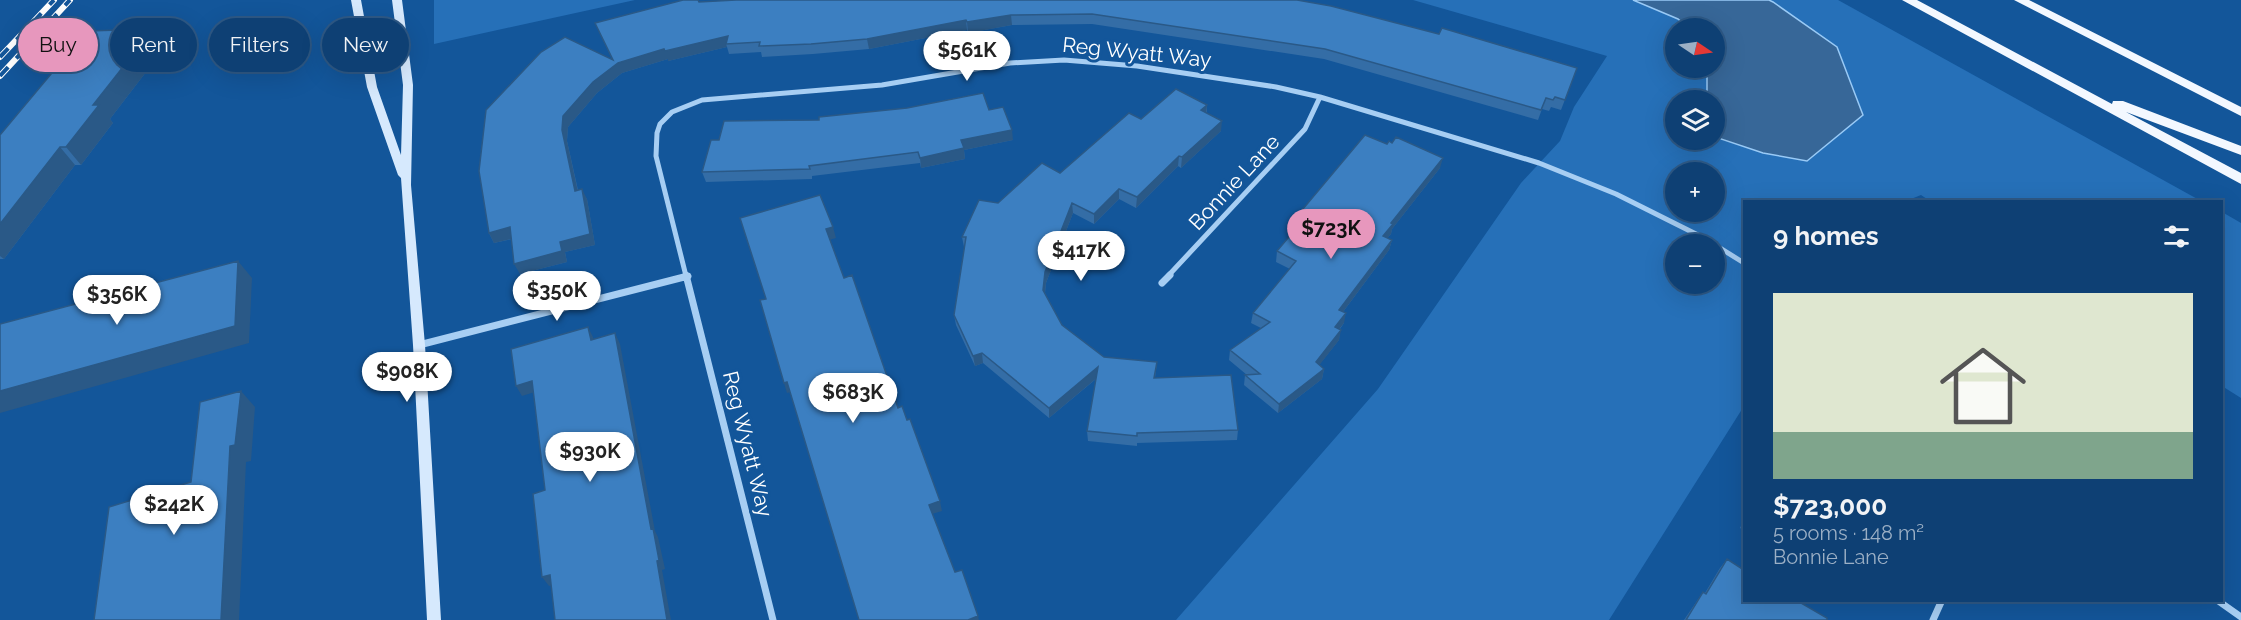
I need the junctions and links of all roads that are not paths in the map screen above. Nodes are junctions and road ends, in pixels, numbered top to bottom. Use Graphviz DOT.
graph roads {
  1 [pos="356,0"];
  2 [pos="397,0"];
  3 [pos="1908,0"];
  4 [pos="2020,0"];
  5 [pos="2061,83"];
  6 [pos="1320,97"];
  7 [pos="2241,112"];
  8 [pos="2241,151"];
  9 [pos="2241,179"];
  10 [pos="406,185"];
  11 [pos="1743,262"];
  12 [pos="688,276"];
  13 [pos="1162,283"];
  14 [pos="420,345"];
  15 [pos="1941,602"];
  16 [pos="2220,602"];
  17 [pos="2241,617"];
  18 [pos="434,620"];
  19 [pos="773,620"];
  20 [pos="1933,620"];
  1 -- 10 [label="street"];
  2 -- 10 [label="street"];
  3 -- 5 [label="main road"];
  4 -- 7 [label="main road"];
  5 -- 8 [label="main road"];
  5 -- 9 [label="main road"];
  6 -- 11 [label="street, Reg Wyatt Way"];
  6 -- 12 [label="street, Reg Wyatt Way"];
  6 -- 13 [label="street, Bonnie Lane"];
  10 -- 14 [label="street"];
  12 -- 14 [label="street"];
  12 -- 19 [label="street, Reg Wyatt Way"];
  14 -- 18 [label="street"];
  15 -- 20 [label="street"];
  16 -- 17 [label="street"];
}
